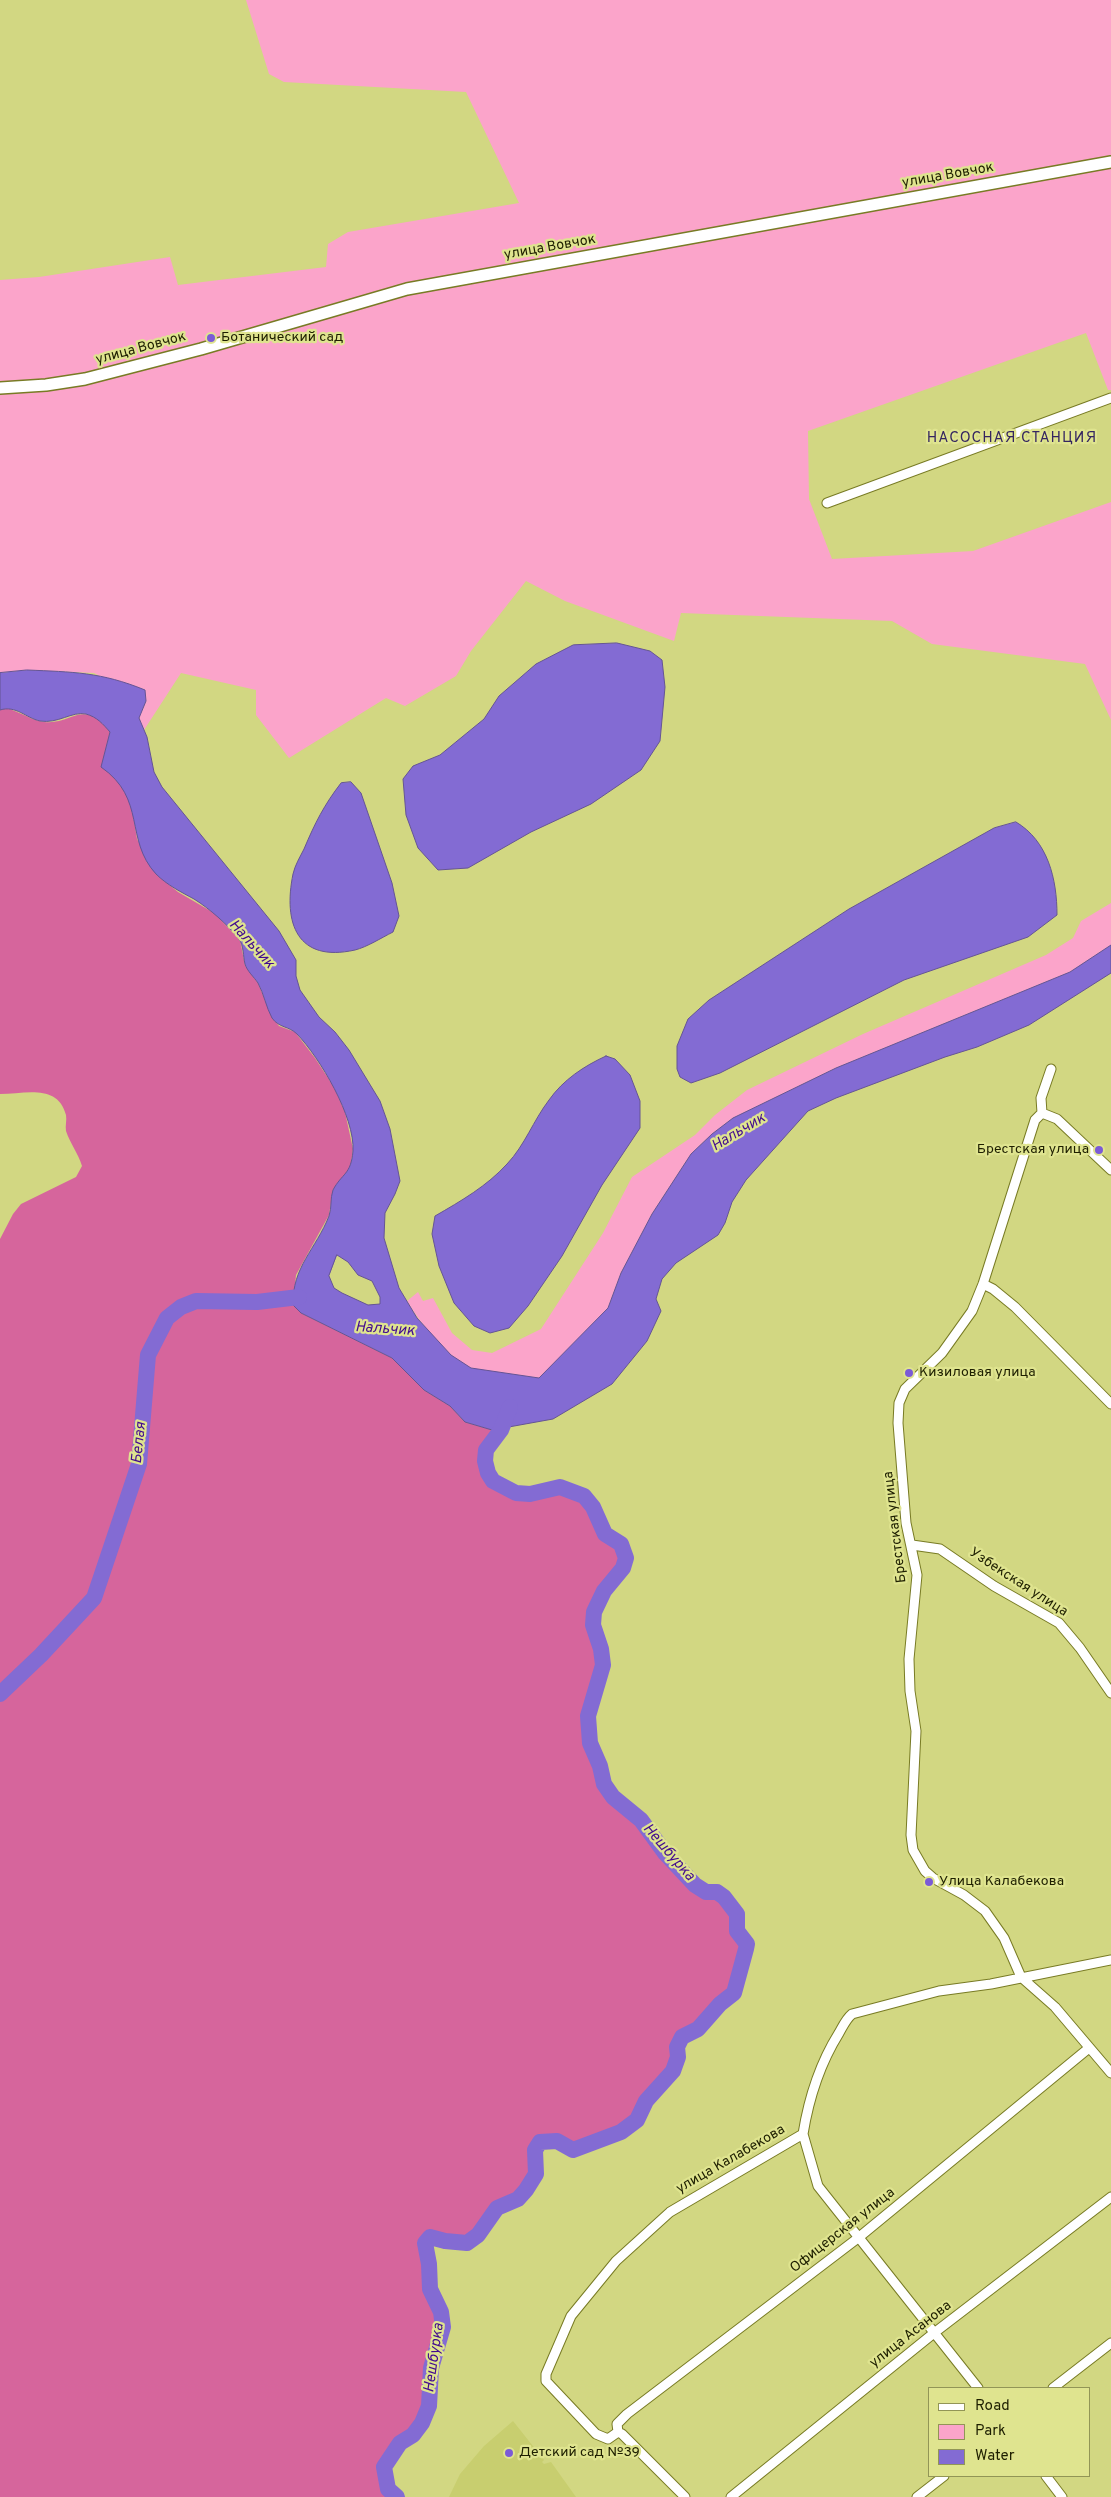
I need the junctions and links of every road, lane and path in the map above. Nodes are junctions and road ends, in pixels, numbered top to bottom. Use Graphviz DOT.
graph roads {
  1 [pos="1111,162"];
  2 [pos="0,388"];
  3 [pos="1111,398"];
  4 [pos="827,503"];
  5 [pos="1051,1069"];
  6 [pos="1042,1114"];
  7 [pos="1111,1170"];
  8 [pos="983,1284"];
  9 [pos="1111,1404"];
  10 [pos="912,1545"];
  11 [pos="1111,1693"];
  12 [pos="1111,1960"];
  13 [pos="1021,1977"];
  14 [pos="1089,2048"];
  15 [pos="1111,2073"];
  16 [pos="803,2134"];
  17 [pos="1111,2197"];
  18 [pos="858,2238"];
  19 [pos="934,2333"];
  20 [pos="1111,2342"];
  21 [pos="977,2387"];
  22 [pos="1053,2387"];
  23 [pos="618,2432"];
  24 [pos="943,2477"];
  25 [pos="1047,2477"];
  26 [pos="685,2497"];
  27 [pos="731,2497"];
  28 [pos="917,2497"];
  29 [pos="1062,2497"];
  1 -- 2 [label="street, улица Вовчок"];
  3 -- 4 [label="street"];
  5 -- 6 [label="street, Брестская улица"];
  6 -- 7 [label="street"];
  6 -- 8 [label="street, Брестская улица"];
  8 -- 9 [label="street"];
  8 -- 10 [label="street, Брестская улица"];
  10 -- 11 [label="street, Узбекская улица"];
  10 -- 13 [label="street, Брестская улица"];
  12 -- 13 [label="street, улица Калабекова"];
  13 -- 14 [label="street"];
  13 -- 16 [label="street, улица Калабекова"];
  14 -- 15 [label="street"];
  14 -- 18 [label="street, Офицерская улица"];
  16 -- 18 [label="street"];
  16 -- 23 [label="street, улица Калабекова"];
  17 -- 19 [label="street, улица Асанова"];
  18 -- 19 [label="street"];
  18 -- 23 [label="street, Офицерская улица"];
  19 -- 21 [label="street"];
  19 -- 27 [label="street, улица Асанова"];
  20 -- 22 [label="street"];
  23 -- 26 [label="street"];
  24 -- 28 [label="street"];
  25 -- 29 [label="street"];
}
